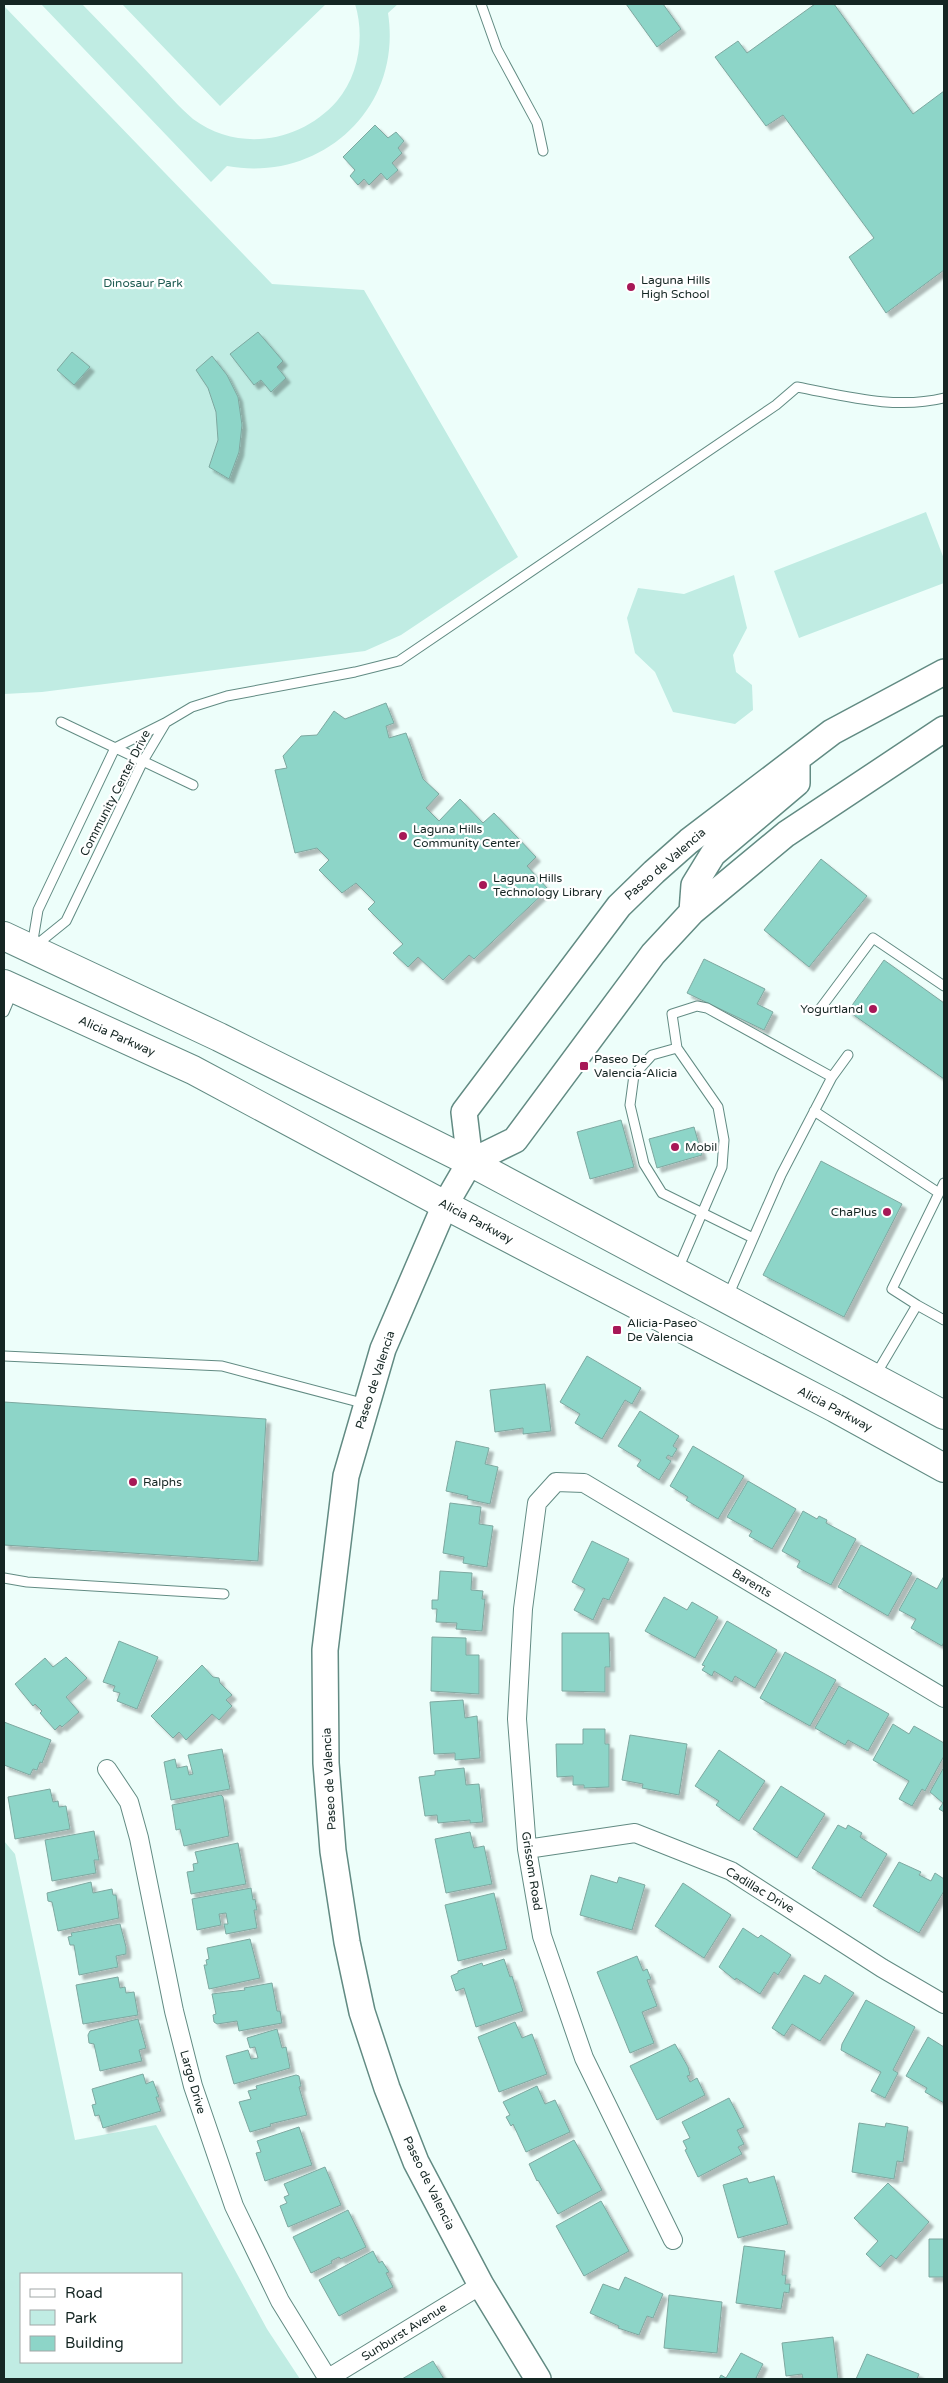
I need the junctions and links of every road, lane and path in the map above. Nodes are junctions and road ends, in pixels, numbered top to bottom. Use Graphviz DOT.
graph roads {
  1 [pos="481,4"];
  2 [pos="543,151"];
  3 [pos="944,398"];
  4 [pos="944,672"];
  5 [pos="61,722"];
  6 [pos="165,723"];
  7 [pos="944,729"];
  8 [pos="115,748"];
  9 [pos="797,760"];
  10 [pos="143,761"];
  11 [pos="194,785"];
  12 [pos="692,912"];
  13 [pos="4,936"];
  14 [pos="31,949"];
  15 [pos="944,986"];
  16 [pos="7,995"];
  17 [pos="820,1009"];
  18 [pos="677,1048"];
  19 [pos="848,1055"];
  20 [pos="832,1077"];
  21 [pos="814,1111"];
  22 [pos="470,1162"];
  23 [pos="944,1183"];
  24 [pos="940,1193"];
  25 [pos="445,1205"];
  26 [pos="704,1213"];
  27 [pos="753,1238"];
  28 [pos="677,1272"];
  29 [pos="727,1299"];
  30 [pos="917,1305"];
  31 [pos="943,1317"];
  32 [pos="4,1356"];
  33 [pos="874,1378"];
  34 [pos="367,1404"];
  35 [pos="944,1415"];
  36 [pos="944,1468"];
  37 [pos="556,1482"];
  38 [pos="4,1578"];
  39 [pos="224,1594"];
  40 [pos="944,1698"];
  41 [pos="107,1769"];
  42 [pos="527,1850"];
  43 [pos="944,2004"];
  44 [pos="673,2240"];
  45 [pos="481,2285"];
  46 [pos="328,2379"];
  47 [pos="538,2379"];
  1 -- 2 [label="lane"];
  3 -- 6 [label="lane"];
  4 -- 9 [label="main road, Paseo de Valencia"];
  5 -- 8 [label="lane"];
  6 -- 8 [label="lane, Community Center Drive"];
  6 -- 10 [label="lane, Community Center Drive"];
  7 -- 12 [label="main road"];
  8 -- 10 [label="lane"];
  8 -- 14 [label="lane, Community Center Drive"];
  9 -- 12 [label="main road"];
  9 -- 22 [label="main road, Paseo de Valencia"];
  10 -- 11 [label="lane"];
  10 -- 14 [label="lane, Community Center Drive"];
  12 -- 22 [label="main road"];
  13 -- 14 [label="main road"];
  14 -- 16 [label="main road"];
  14 -- 22 [label="main road"];
  15 -- 17 [label="lane"];
  16 -- 25 [label="main road, Alicia Parkway"];
  18 -- 20 [label="lane"];
  18 -- 26 [label="lane"];
  18 -- 26 [label="lane"];
  19 -- 20 [label="lane"];
  20 -- 21 [label="lane"];
  21 -- 24 [label="lane"];
  21 -- 27 [label="lane"];
  22 -- 25 [label="main road, Paseo de Valencia"];
  22 -- 28 [label="main road"];
  23 -- 24 [label="lane"];
  24 -- 30 [label="lane"];
  25 -- 34 [label="main road, Paseo de Valencia"];
  25 -- 36 [label="main road, Alicia Parkway"];
  26 -- 27 [label="lane"];
  26 -- 28 [label="lane"];
  27 -- 29 [label="lane"];
  28 -- 29 [label="main road"];
  29 -- 33 [label="main road"];
  30 -- 31 [label="lane"];
  30 -- 33 [label="lane"];
  32 -- 34 [label="lane"];
  33 -- 35 [label="main road"];
  34 -- 45 [label="main road, Paseo de Valencia"];
  37 -- 40 [label="street, Barents"];
  37 -- 42 [label="street, Grissom Road"];
  38 -- 39 [label="lane"];
  41 -- 46 [label="street, Largo Drive"];
  42 -- 43 [label="street, Cadillac Drive"];
  42 -- 44 [label="street, Grissom Road"];
  45 -- 46 [label="street, Sunburst Avenue"];
  45 -- 47 [label="main road, Paseo de Valencia"];
}
